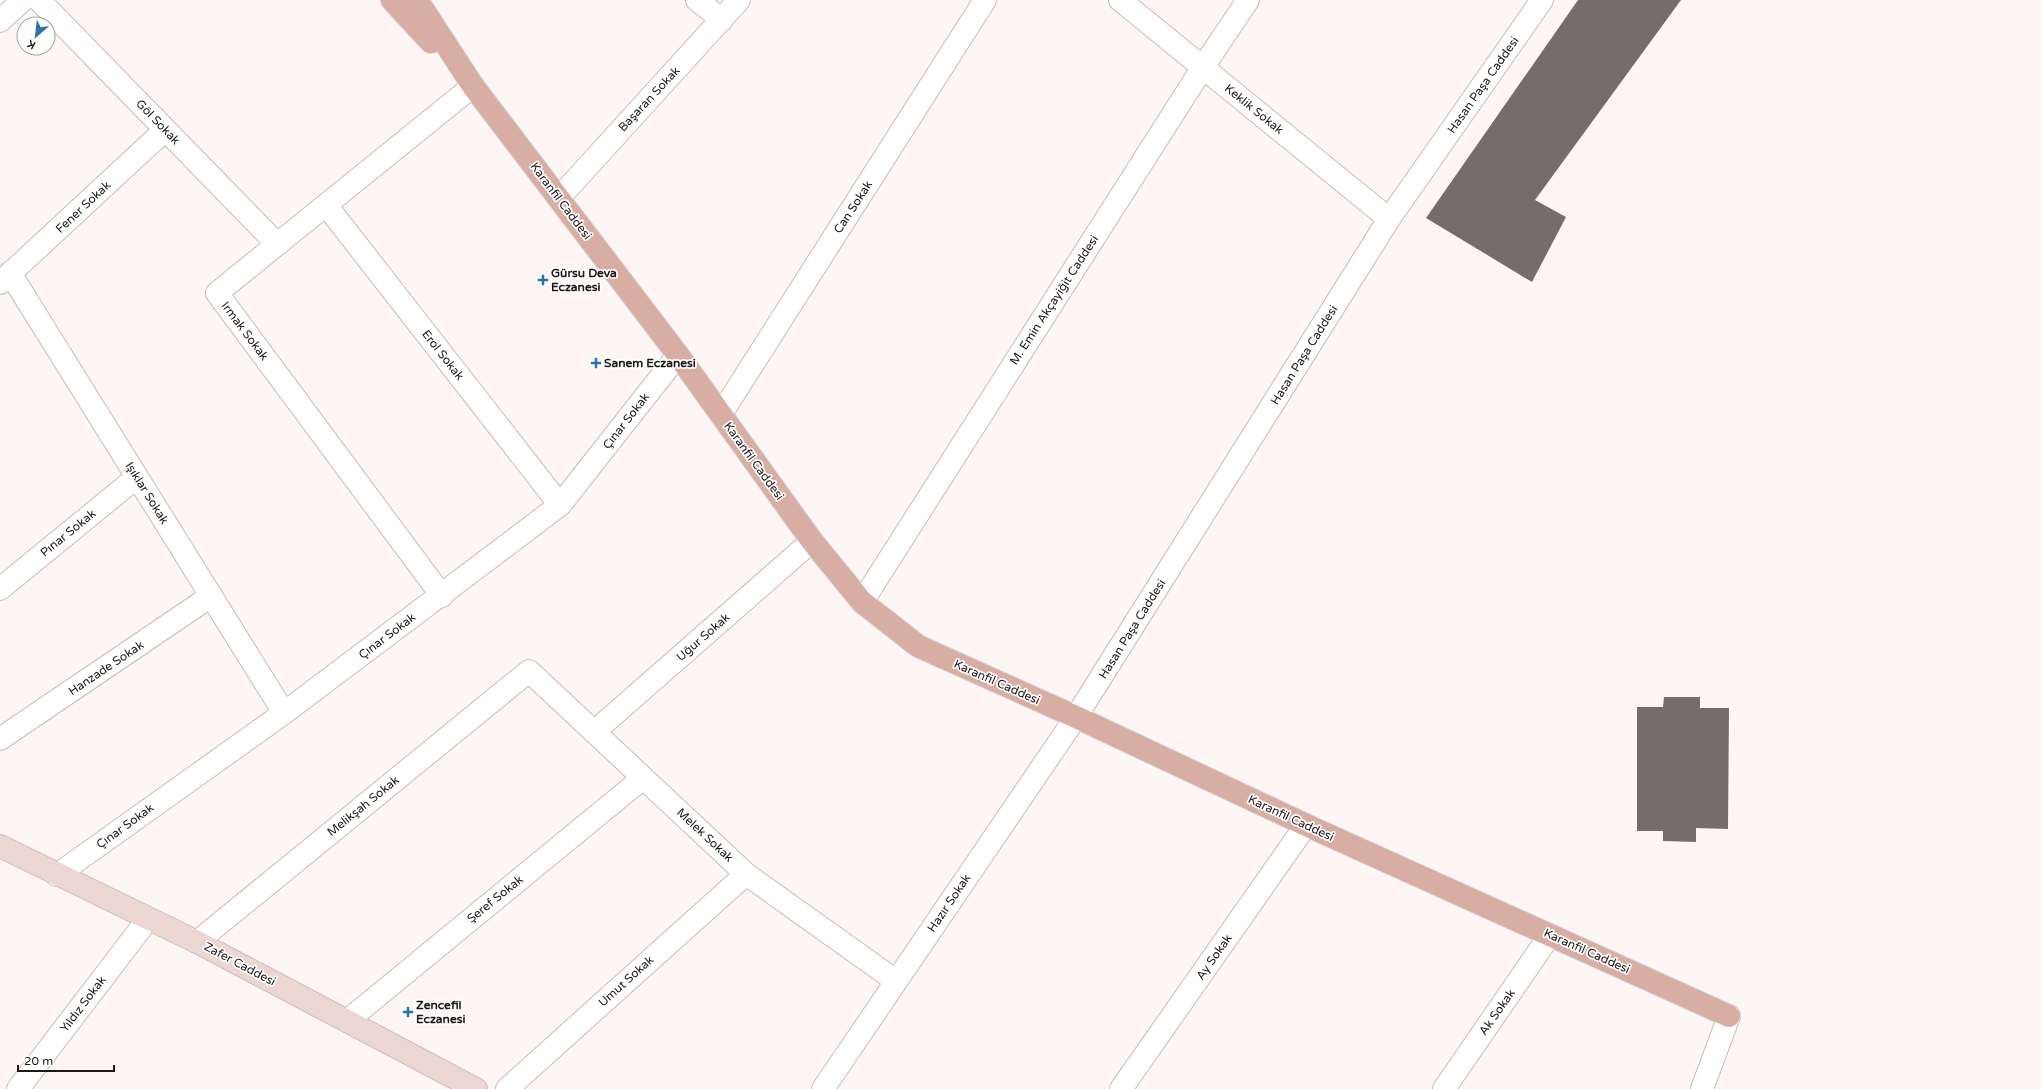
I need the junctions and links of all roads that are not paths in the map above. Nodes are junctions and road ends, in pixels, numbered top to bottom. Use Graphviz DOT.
graph roads {
  1 [pos="23,0"];
  2 [pos="39,0"];
  3 [pos="392,0"];
  4 [pos="697,0"];
  5 [pos="739,0"];
  6 [pos="985,0"];
  7 [pos="1120,0"];
  8 [pos="1248,0"];
  9 [pos="1542,0"];
  10 [pos="420,2"];
  11 [pos="722,20"];
  12 [pos="0,21"];
  13 [pos="1203,67"];
  14 [pos="473,86"];
  15 [pos="165,130"];
  16 [pos="559,198"];
  17 [pos="326,205"];
  18 [pos="1389,218"];
  19 [pos="277,244"];
  20 [pos="5,278"];
  21 [pos="678,356"];
  22 [pos="721,414"];
  23 [pos="137,477"];
  24 [pos="560,505"];
  25 [pos="812,541"];
  26 [pos="0,589"];
  27 [pos="211,596"];
  28 [pos="442,596"];
  29 [pos="862,602"];
  30 [pos="529,671"];
  31 [pos="284,713"];
  32 [pos="1076,717"];
  33 [pos="594,732"];
  34 [pos="0,739"];
  35 [pos="643,778"];
  36 [pos="1306,825"];
  37 [pos="0,846"];
  38 [pos="746,874"];
  39 [pos="57,875"];
  40 [pos="148,919"];
  41 [pos="1550,934"];
  42 [pos="197,942"];
  43 [pos="896,981"];
  44 [pos="1729,1016"];
  45 [pos="347,1021"];
  46 [pos="19,1089"];
  47 [pos="476,1089"];
  48 [pos="507,1089"];
  49 [pos="823,1089"];
  50 [pos="1121,1089"];
  51 [pos="1444,1089"];
  52 [pos="1702,1089"];
  1 -- 12 [label="street"];
  2 -- 15 [label="street, Göl Sokak"];
  3 -- 14 [label="main road, Karanfil Caddesi"];
  4 -- 11 [label="street"];
  5 -- 11 [label="street, Başaran Sokak"];
  6 -- 22 [label="street, Can Sokak"];
  7 -- 13 [label="street, Keklik Sokak"];
  8 -- 13 [label="street, M. Emin Akçayiğit Caddesi"];
  9 -- 18 [label="street, Hasan Paşa Caddesi"];
  10 -- 14 [label="main road, Karanfil Caddesi"];
  11 -- 16 [label="street, Başaran Sokak"];
  13 -- 18 [label="street, Keklik Sokak"];
  13 -- 29 [label="street, M. Emin Akçayiğit Caddesi"];
  14 -- 16 [label="main road, Karanfil Caddesi"];
  14 -- 17 [label="street, Irmak Sokak"];
  15 -- 19 [label="street, Göl Sokak"];
  15 -- 20 [label="street, Fener Sokak"];
  16 -- 21 [label="main road, Karanfil Caddesi"];
  17 -- 19 [label="street, Irmak Sokak"];
  17 -- 24 [label="street, Erol Sokak"];
  18 -- 32 [label="street, Hasan Paşa Caddesi"];
  19 -- 28 [label="street, Irmak Sokak"];
  20 -- 23 [label="street, Işıklar Sokak"];
  21 -- 22 [label="main road, Karanfil Caddesi"];
  21 -- 24 [label="street, Çınar Sokak"];
  22 -- 25 [label="main road, Karanfil Caddesi"];
  23 -- 26 [label="street, Pınar Sokak"];
  23 -- 27 [label="street, Işıklar Sokak"];
  24 -- 28 [label="street, Çınar Sokak"];
  25 -- 29 [label="main road, Karanfil Caddesi"];
  25 -- 33 [label="street, Uğur Sokak"];
  27 -- 31 [label="street, Işıklar Sokak"];
  27 -- 34 [label="street, Hanzade Sokak"];
  28 -- 31 [label="street, Çınar Sokak"];
  29 -- 32 [label="main road, Karanfil Caddesi"];
  30 -- 33 [label="street, Melek Sokak"];
  30 -- 42 [label="street, Melikşah Sokak"];
  31 -- 39 [label="street, Çınar Sokak"];
  32 -- 36 [label="main road, Karanfil Caddesi"];
  32 -- 43 [label="street, Hazır Sokak"];
  33 -- 35 [label="street, Melek Sokak"];
  35 -- 38 [label="street, Melek Sokak"];
  35 -- 45 [label="street, Şeref Sokak"];
  36 -- 41 [label="main road, Karanfil Caddesi"];
  36 -- 50 [label="street, Ay Sokak"];
  37 -- 39 [label="main road, Zafer Caddesi"];
  38 -- 43 [label="street, Melek Sokak"];
  38 -- 48 [label="street, Umut Sokak"];
  39 -- 40 [label="main road, Zafer Caddesi"];
  40 -- 42 [label="main road, Zafer Caddesi"];
  40 -- 46 [label="street, Yıldız Sokak"];
  41 -- 44 [label="main road, Karanfil Caddesi"];
  41 -- 51 [label="street, Ak Sokak"];
  42 -- 45 [label="main road, Zafer Caddesi"];
  43 -- 49 [label="street, Hazır Sokak"];
  44 -- 52 [label="street"];
  45 -- 47 [label="main road, Zafer Caddesi"];
}
